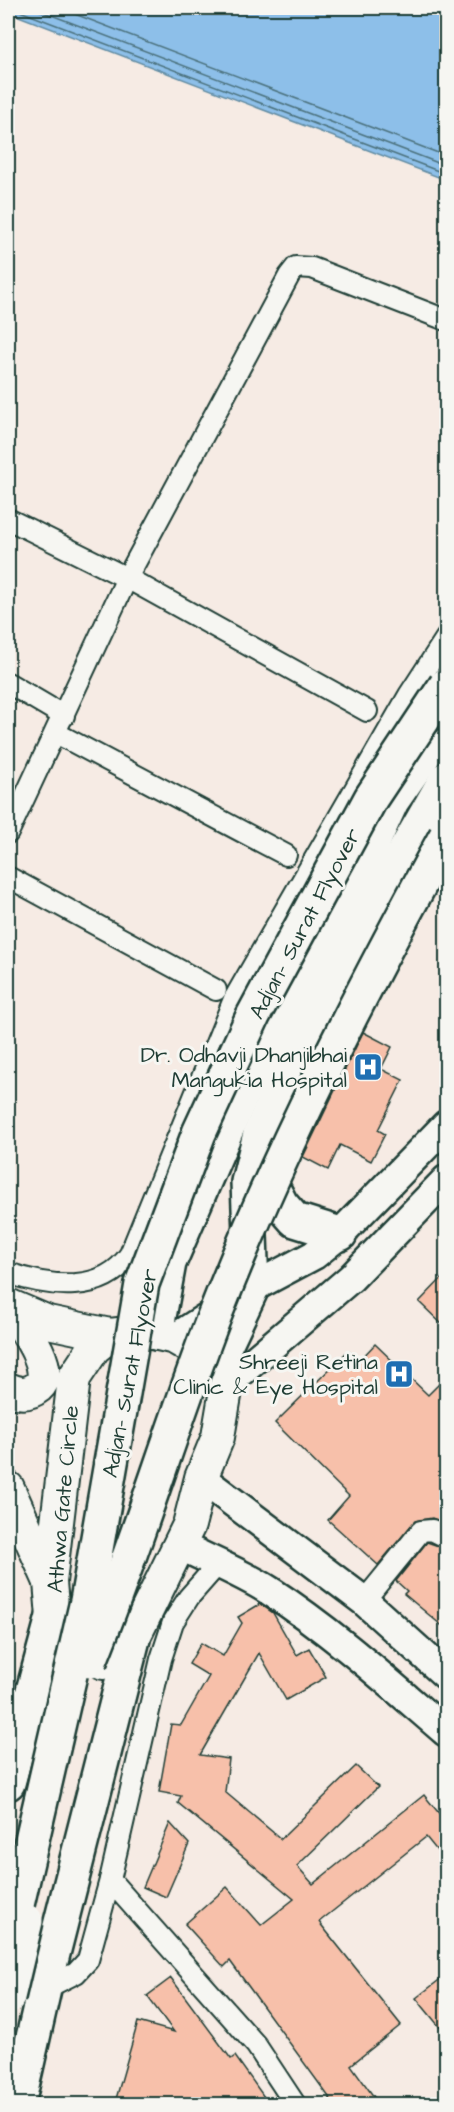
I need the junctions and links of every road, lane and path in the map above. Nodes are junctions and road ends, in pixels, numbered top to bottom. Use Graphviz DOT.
graph roads {
  1 [pos="447,320"];
  2 [pos="8,519"];
  3 [pos="127,578"];
  4 [pos="447,638"];
  5 [pos="8,683"];
  6 [pos="447,685"];
  7 [pos="367,711"];
  8 [pos="447,723"];
  9 [pos="60,724"];
  10 [pos="447,779"];
  11 [pos="8,833"];
  12 [pos="447,836"];
  13 [pos="286,855"];
  14 [pos="8,878"];
  15 [pos="216,990"];
  16 [pos="447,1125"];
  17 [pos="260,1134"];
  18 [pos="447,1180"];
  19 [pos="340,1234"];
  20 [pos="8,1273"];
  21 [pos="252,1288"];
  22 [pos="8,1305"];
  23 [pos="110,1335"];
  24 [pos="166,1336"];
  25 [pos="222,1373"];
  26 [pos="8,1389"];
  27 [pos="201,1478"];
  28 [pos="8,1488"];
  29 [pos="447,1537"];
  30 [pos="179,1545"];
  31 [pos="218,1564"];
  32 [pos="50,1582"];
  33 [pos="364,1601"];
  34 [pos="53,1617"];
  35 [pos="133,1639"];
  36 [pos="447,1675"];
  37 [pos="447,1732"];
  38 [pos="8,1782"];
  39 [pos="110,1880"];
  40 [pos="8,1944"];
  41 [pos="44,1989"];
  42 [pos="8,1997"];
  43 [pos="18,2104"];
  44 [pos="295,2104"];
  1 -- 3 [label="street"];
  2 -- 3 [label="street"];
  3 -- 7 [label="street"];
  3 -- 9 [label="street"];
  4 -- 20 [label="street"];
  5 -- 9 [label="street"];
  6 -- 40 [label="highway, Adjan- Surat Flyover, bridge"];
  8 -- 24 [label="highway"];
  9 -- 11 [label="street"];
  9 -- 13 [label="street"];
  10 -- 17 [label="highway"];
  12 -- 42 [label="highway, bridge"];
  14 -- 15 [label="street"];
  16 -- 19 [label="street"];
  17 -- 19 [label="highway"];
  17 -- 21 [label="highway"];
  18 -- 25 [label="street"];
  19 -- 21 [label="street"];
  21 -- 24 [label="street"];
  21 -- 25 [label="highway"];
  22 -- 23 [label="main road"];
  22 -- 26 [label="main road"];
  23 -- 24 [label="main road"];
  23 -- 32 [label="main road, Athwa Gate Circle"];
  24 -- 25 [label="main road"];
  25 -- 27 [label="main road, Athwa Gate Circle"];
  27 -- 30 [label="main road, Athwa Gate Circle"];
  27 -- 33 [label="street"];
  28 -- 32 [label="main road"];
  29 -- 33 [label="street"];
  30 -- 31 [label="street"];
  30 -- 35 [label="main road, Athwa Gate Circle"];
  31 -- 37 [label="street"];
  31 -- 39 [label="street"];
  32 -- 34 [label="main road, Athwa Gate Circle"];
  33 -- 36 [label="street"];
  34 -- 35 [label="main road, Athwa Gate Circle"];
  34 -- 38 [label="highway"];
  35 -- 41 [label="highway"];
  39 -- 41 [label="street"];
  39 -- 44 [label="street"];
  41 -- 43 [label="highway"];
}
